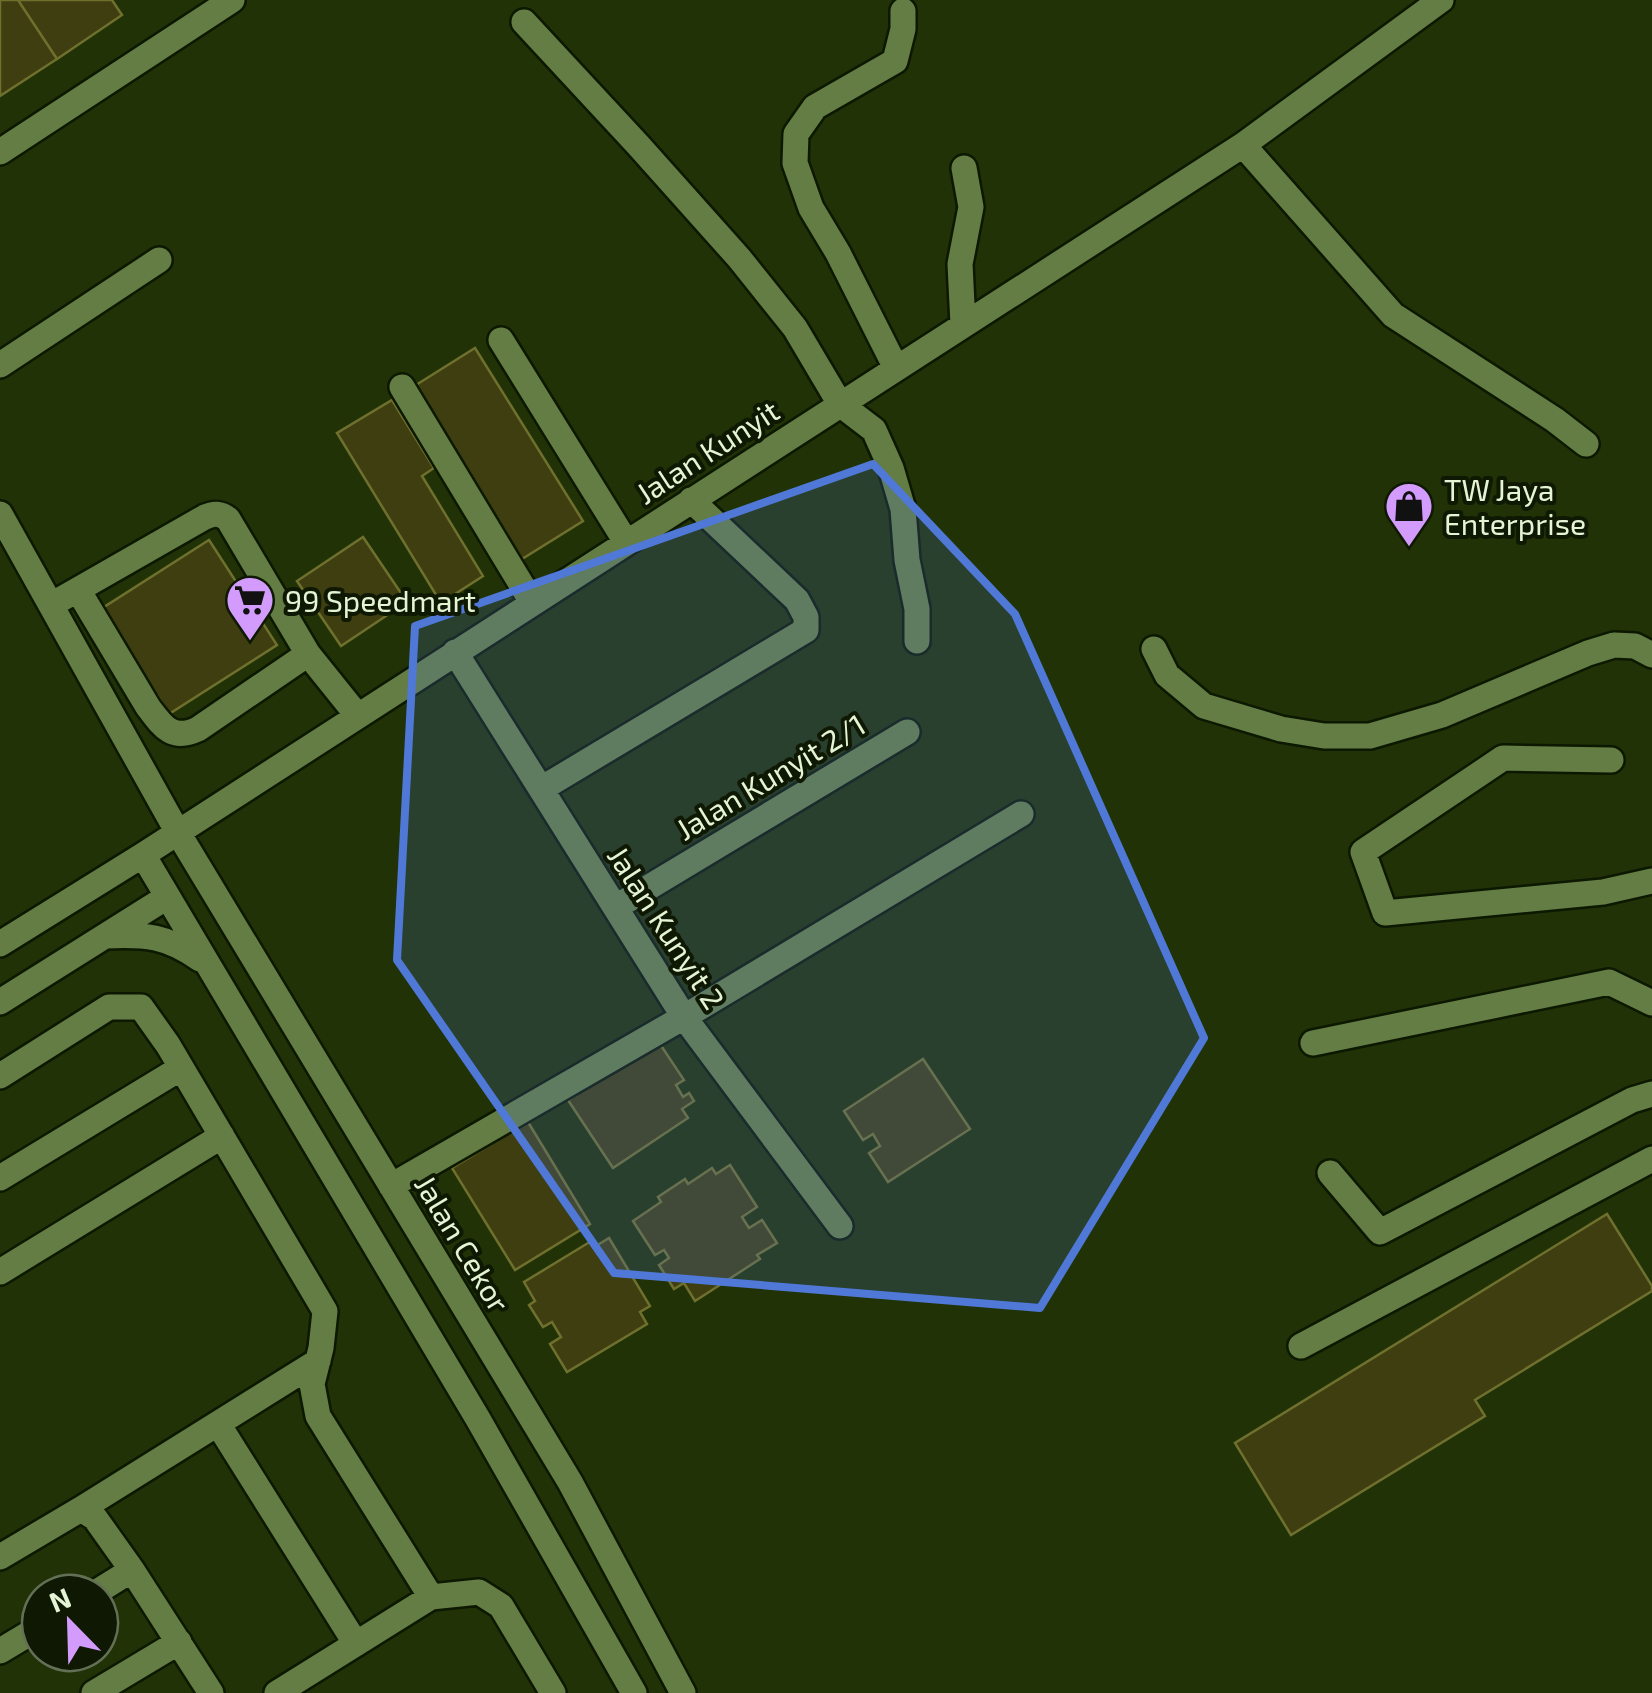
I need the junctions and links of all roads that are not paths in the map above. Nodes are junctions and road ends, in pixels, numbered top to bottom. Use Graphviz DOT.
graph roads {
  1 [pos="232,0"];
  2 [pos="1440,0"];
  3 [pos="902,11"];
  4 [pos="524,22"];
  5 [pos="1243,145"];
  6 [pos="0,152"];
  7 [pos="964,168"];
  8 [pos="159,260"];
  9 [pos="963,325"];
  10 [pos="501,340"];
  11 [pos="0,365"];
  12 [pos="896,368"];
  13 [pos="402,387"];
  14 [pos="840,404"];
  15 [pos="1586,444"];
  16 [pos="690,500"];
  17 [pos="0,514"];
  18 [pos="626,542"];
  19 [pos="78,590"];
  20 [pos="532,602"];
  21 [pos="51,605"];
  22 [pos="917,641"];
  23 [pos="1154,650"];
  24 [pos="455,652"];
  25 [pos="308,654"];
  26 [pos="1652,655"];
  27 [pos="357,715"];
  28 [pos="907,732"];
  29 [pos="1611,760"];
  30 [pos="541,789"];
  31 [pos="1021,814"];
  32 [pos="177,831"];
  33 [pos="143,855"];
  34 [pos="1652,880"];
  35 [pos="168,897"];
  36 [pos="616,906"];
  37 [pos="103,936"];
  38 [pos="0,944"];
  39 [pos="208,965"];
  40 [pos="0,1002"];
  41 [pos="1652,1003"];
  42 [pos="684,1017"];
  43 [pos="1314,1043"];
  44 [pos="182,1068"];
  45 [pos="0,1076"];
  46 [pos="1652,1094"];
  47 [pos="222,1136"];
  48 [pos="1652,1158"];
  49 [pos="1330,1173"];
  50 [pos="0,1178"];
  51 [pos="390,1186"];
  52 [pos="840,1226"];
  53 [pos="0,1272"];
  54 [pos="1301,1346"];
  55 [pos="318,1361"];
  56 [pos="218,1424"];
  57 [pos="81,1510"];
  58 [pos="0,1557"];
  59 [pos="132,1570"];
  60 [pos="120,1577"];
  61 [pos="431,1597"];
  62 [pos="179,1642"];
  63 [pos="356,1644"];
  64 [pos="94,1693"];
  65 [pos="211,1693"];
  66 [pos="277,1693"];
  67 [pos="553,1693"];
  68 [pos="634,1693"];
  69 [pos="683,1693"];
  1 -- 6 [label="street"];
  2 -- 5 [label="street, Jalan Kunyit"];
  3 -- 12 [label="street"];
  4 -- 14 [label="street"];
  5 -- 9 [label="street, Jalan Kunyit"];
  5 -- 15 [label="street"];
  7 -- 9 [label="street"];
  8 -- 11 [label="street"];
  9 -- 12 [label="street, Jalan Kunyit"];
  10 -- 18 [label="street"];
  12 -- 14 [label="street, Jalan Kunyit"];
  13 -- 20 [label="street"];
  14 -- 16 [label="street, Jalan Kunyit"];
  14 -- 22 [label="street"];
  16 -- 18 [label="street, Jalan Kunyit"];
  16 -- 30 [label="street"];
  17 -- 21 [label="street, Jalan Cekor"];
  18 -- 20 [label="street, Jalan Kunyit"];
  19 -- 21 [label="street"];
  19 -- 25 [label="street"];
  19 -- 25 [label="street"];
  20 -- 24 [label="street, Jalan Kunyit"];
  21 -- 32 [label="street, Jalan Cekor"];
  23 -- 26 [label="street"];
  24 -- 27 [label="street, Jalan Kunyit"];
  24 -- 30 [label="street, Jalan Kunyit 2"];
  25 -- 27 [label="street"];
  27 -- 32 [label="street, Jalan Kunyit"];
  28 -- 36 [label="street, Jalan Kunyit 2/1"];
  29 -- 34 [label="street"];
  30 -- 36 [label="street, Jalan Kunyit 2"];
  31 -- 42 [label="street"];
  32 -- 33 [label="street, Jalan Kunyit"];
  32 -- 35 [label="street"];
  32 -- 51 [label="street, Jalan Cekor"];
  33 -- 35 [label="street"];
  33 -- 38 [label="street, Jalan Kunyit"];
  35 -- 37 [label="street"];
  35 -- 39 [label="street"];
  36 -- 42 [label="street, Jalan Kunyit 2"];
  37 -- 39 [label="street"];
  37 -- 40 [label="street"];
  39 -- 68 [label="street"];
  41 -- 43 [label="street"];
  42 -- 51 [label="street"];
  42 -- 52 [label="street, Jalan Kunyit 2"];
  44 -- 45 [label="street"];
  44 -- 47 [label="street"];
  44 -- 50 [label="street"];
  46 -- 49 [label="street"];
  47 -- 53 [label="street"];
  47 -- 55 [label="street"];
  48 -- 54 [label="street"];
  51 -- 69 [label="street, Jalan Cekor"];
  55 -- 56 [label="street"];
  55 -- 61 [label="street"];
  56 -- 57 [label="street"];
  56 -- 63 [label="street"];
  57 -- 58 [label="street"];
  57 -- 59 [label="street"];
  59 -- 60 [label="street"];
  59 -- 62 [label="street"];
  61 -- 63 [label="street"];
  61 -- 67 [label="street"];
  62 -- 64 [label="street"];
  62 -- 65 [label="street"];
  63 -- 66 [label="street"];
}
